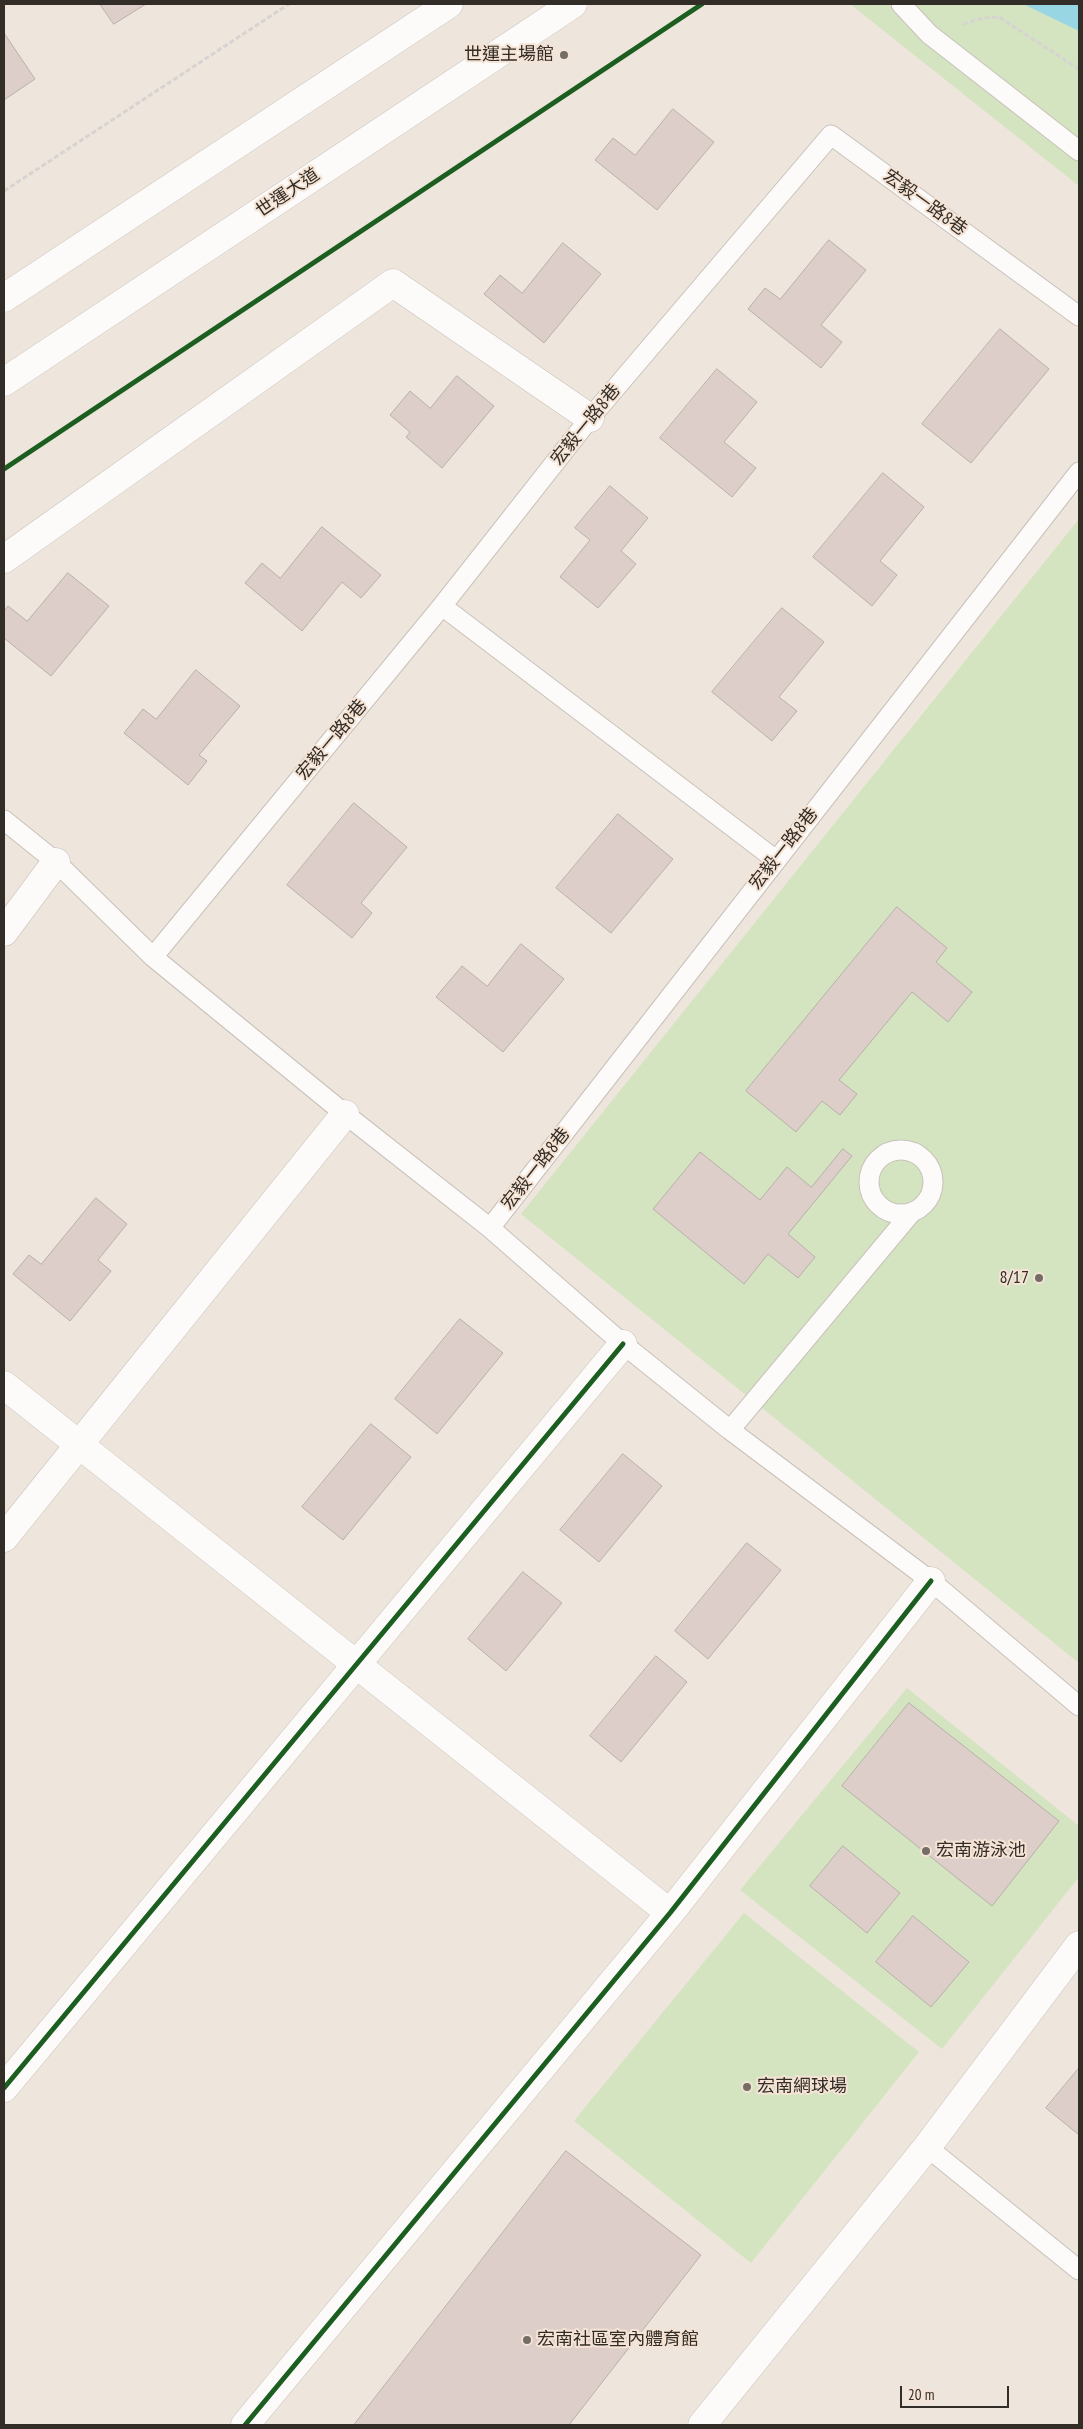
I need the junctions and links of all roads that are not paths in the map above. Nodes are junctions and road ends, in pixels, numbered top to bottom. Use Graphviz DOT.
graph roads {
  1 [pos="449,4"];
  2 [pos="572,4"];
  3 [pos="901,4"];
  4 [pos="1079,151"];
  5 [pos="4,298"];
  6 [pos="1079,316"];
  7 [pos="4,382"];
  8 [pos="590,418"];
  9 [pos="1079,472"];
  10 [pos="4,559"];
  11 [pos="442,606"];
  12 [pos="4,820"];
  13 [pos="776,860"];
  14 [pos="56,862"];
  15 [pos="4,932"];
  16 [pos="153,957"];
  17 [pos="345,1114"];
  18 [pos="912,1212"];
  19 [pos="490,1228"];
  20 [pos="623,1344"];
  21 [pos="4,1385"];
  22 [pos="730,1430"];
  23 [pos="80,1446"];
  24 [pos="4,1538"];
  25 [pos="931,1581"];
  26 [pos="354,1664"];
  27 [pos="1079,1706"];
  28 [pos="670,1913"];
  29 [pos="1079,1945"];
  30 [pos="4,2088"];
  31 [pos="927,2147"];
  32 [pos="1079,2270"];
  33 [pos="246,2425"];
  34 [pos="702,2425"];
  1 -- 5 [label="street"];
  2 -- 7 [label="street, 世運大道"];
  3 -- 4 [label="lane"];
  6 -- 8 [label="lane, 宏毅一路8巷"];
  8 -- 10 [label="street"];
  8 -- 11 [label="lane, 宏毅一路8巷"];
  9 -- 13 [label="lane, 宏毅一路8巷"];
  11 -- 13 [label="lane"];
  11 -- 16 [label="lane, 宏毅一路8巷"];
  12 -- 14 [label="lane"];
  13 -- 19 [label="lane, 宏毅一路8巷"];
  14 -- 15 [label="street"];
  14 -- 16 [label="lane"];
  16 -- 17 [label="lane"];
  17 -- 19 [label="lane"];
  17 -- 23 [label="street"];
  18 -- 22 [label="lane"];
  19 -- 20 [label="lane"];
  20 -- 22 [label="lane"];
  20 -- 26 [label="street"];
  21 -- 23 [label="street"];
  22 -- 25 [label="lane"];
  23 -- 24 [label="street"];
  23 -- 26 [label="street"];
  25 -- 27 [label="lane"];
  25 -- 28 [label="street"];
  26 -- 28 [label="street"];
  26 -- 30 [label="street"];
  28 -- 33 [label="street"];
  29 -- 31 [label="street"];
  31 -- 32 [label="lane"];
  31 -- 34 [label="street"];
}
